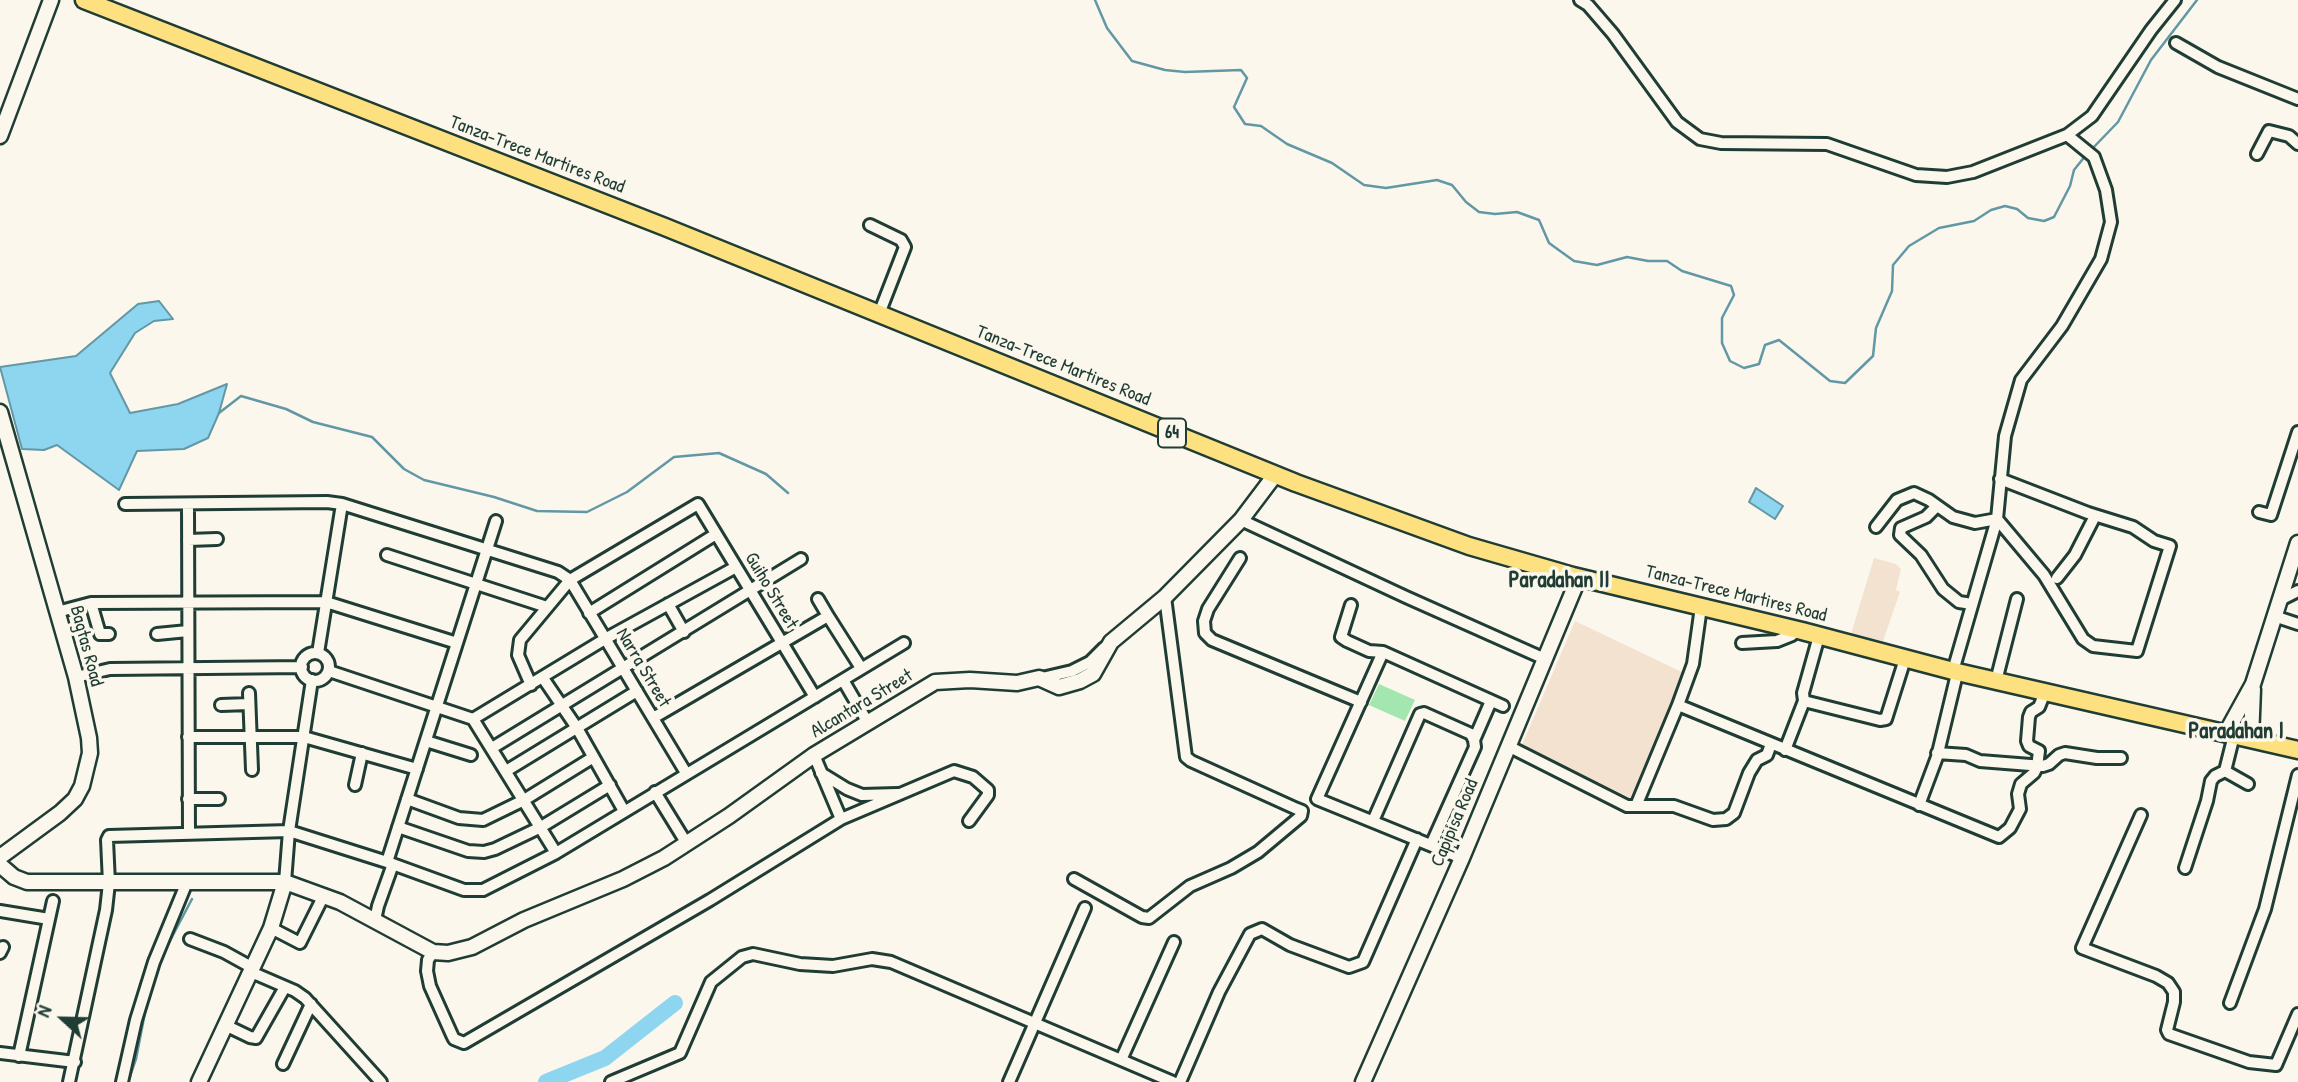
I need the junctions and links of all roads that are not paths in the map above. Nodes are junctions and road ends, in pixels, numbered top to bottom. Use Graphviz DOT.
graph roads {
  1 [pos="51,0"];
  2 [pos="84,0"];
  3 [pos="1580,0"];
  4 [pos="2175,0"];
  5 [pos="2176,43"];
  6 [pos="2298,99"];
  7 [pos="0,136"];
  8 [pos="2071,138"];
  9 [pos="2298,144"];
  10 [pos="2258,153"];
  11 [pos="870,225"];
  12 [pos="879,314"];
  13 [pos="0,412"];
  14 [pos="2298,432"];
  15 [pos="1275,475"];
  16 [pos="2000,479"];
  17 [pos="125,504"];
  18 [pos="188,504"];
  19 [pos="342,504"];
  20 [pos="1937,506"];
  21 [pos="2259,512"];
  22 [pos="2095,516"];
  23 [pos="1997,519"];
  24 [pos="1241,520"];
  25 [pos="496,521"];
  26 [pos="1876,527"];
  27 [pos="716,534"];
  28 [pos="217,539"];
  29 [pos="188,540"];
  30 [pos="2298,543"];
  31 [pos="487,550"];
  32 [pos="387,555"];
  33 [pos="1240,558"];
  34 [pos="801,559"];
  35 [pos="736,567"];
  36 [pos="1580,577"];
  37 [pos="2057,578"];
  38 [pos="570,580"];
  39 [pos="477,583"];
  40 [pos="751,591"];
  41 [pos="2298,591"];
  42 [pos="1165,597"];
  43 [pos="818,599"];
  44 [pos="2017,599"];
  45 [pos="2280,600"];
  46 [pos="188,602"];
  47 [pos="326,602"];
  48 [pos="91,603"];
  49 [pos="668,604"];
  50 [pos="1972,604"];
  51 [pos="1351,605"];
  52 [pos="547,607"];
  53 [pos="1701,607"];
  54 [pos="57,612"];
  55 [pos="589,613"];
  56 [pos="828,615"];
  57 [pos="2274,616"];
  58 [pos="2298,624"];
  59 [pos="1796,630"];
  60 [pos="188,631"];
  61 [pos="684,632"];
  62 [pos="109,634"];
  63 [pos="157,634"];
  64 [pos="1819,636"];
  65 [pos="605,639"];
  66 [pos="457,643"];
  67 [pos="783,643"];
  68 [pos="904,643"];
  69 [pos="1742,643"];
  70 [pos="1383,652"];
  71 [pos="318,653"];
  72 [pos="1545,659"];
  73 [pos="1905,659"];
  74 [pos="188,667"];
  75 [pos="302,667"];
  76 [pos="623,668"];
  77 [pos="861,668"];
  78 [pos="329,671"];
  79 [pos="1953,671"];
  80 [pos="76,677"];
  81 [pos="542,678"];
  82 [pos="312,680"];
  83 [pos="843,680"];
  84 [pos="1996,681"];
  85 [pos="2253,684"];
  86 [pos="531,685"];
  87 [pos="637,691"];
  88 [pos="2045,692"];
  89 [pos="815,697"];
  90 [pos="1491,701"];
  91 [pos="1804,701"];
  92 [pos="1361,702"];
  93 [pos="561,704"];
  94 [pos="221,705"];
  95 [pos="1678,705"];
  96 [pos="437,706"];
  97 [pos="1503,706"];
  98 [pos="473,719"];
  99 [pos="653,719"];
  100 [pos="867,723"];
  101 [pos="577,728"];
  102 [pos="2230,734"];
  103 [pos="188,737"];
  104 [pos="251,737"];
  105 [pos="304,737"];
  106 [pos="2251,739"];
  107 [pos="1474,740"];
  108 [pos="426,741"];
  109 [pos="1771,744"];
  110 [pos="1508,746"];
  111 [pos="492,748"];
  112 [pos="1784,750"];
  113 [pos="2298,750"];
  114 [pos="362,753"];
  115 [pos="1937,753"];
  116 [pos="471,755"];
  117 [pos="814,755"];
  118 [pos="592,758"];
  119 [pos="2121,758"];
  120 [pos="2037,764"];
  121 [pos="416,769"];
  122 [pos="252,770"];
  123 [pos="506,771"];
  124 [pos="2225,771"];
  125 [pos="686,773"];
  126 [pos="821,774"];
  127 [pos="2298,775"];
  128 [pos="2248,784"];
  129 [pos="611,785"];
  130 [pos="355,786"];
  131 [pos="655,792"];
  132 [pos="904,794"];
  133 [pos="188,799"];
  134 [pos="219,799"];
  135 [pos="407,799"];
  136 [pos="524,800"];
  137 [pos="1919,805"];
  138 [pos="1636,806"];
  139 [pos="624,811"];
  140 [pos="2141,815"];
  141 [pos="841,819"];
  142 [pos="969,821"];
  143 [pos="1373,821"];
  144 [pos="398,827"];
  145 [pos="541,827"];
  146 [pos="289,831"];
  147 [pos="190,833"];
  148 [pos="1417,839"];
  149 [pos="687,844"];
  150 [pos="1431,845"];
  151 [pos="556,853"];
  152 [pos="0,857"];
  153 [pos="1462,858"];
  154 [pos="390,863"];
  155 [pos="0,865"];
  156 [pos="2185,868"];
  157 [pos="1074,879"];
  158 [pos="187,882"];
  159 [pos="285,882"];
  160 [pos="109,883"];
  161 [pos="324,895"];
  162 [pos="53,901"];
  163 [pos="1085,908"];
  164 [pos="0,911"];
  165 [pos="49,919"];
  166 [pos="375,920"];
  167 [pos="271,928"];
  168 [pos="190,939"];
  169 [pos="1174,942"];
  170 [pos="433,952"];
  171 [pos="252,970"];
  172 [pos="285,987"];
  173 [pos="2230,1003"];
  174 [pos="311,1004"];
  175 [pos="2298,1014"];
  176 [pos="1034,1021"];
  177 [pos="225,1025"];
  178 [pos="0,1053"];
  179 [pos="19,1056"];
  180 [pos="1121,1060"];
  181 [pos="75,1062"];
  182 [pos="283,1065"];
  183 [pos="201,1081"];
  184 [pos="69,1082"];
  185 [pos="122,1082"];
  186 [pos="381,1082"];
  187 [pos="611,1082"];
  188 [pos="1009,1082"];
  189 [pos="1173,1082"];
  190 [pos="1180,1082"];
  191 [pos="1363,1082"];
  1 -- 7 [label="street"];
  2 -- 12 [label="main road, Tanza-Trece Martires Road / 64"];
  3 -- 8 [label="street"];
  4 -- 8 [label="street"];
  5 -- 6 [label="street"];
  8 -- 16 [label="street"];
  9 -- 10 [label="street"];
  11 -- 12 [label="street"];
  12 -- 15 [label="main road, Tanza-Trece Martires Road / 64"];
  13 -- 54 [label="street, Bagtas Road"];
  14 -- 21 [label="street"];
  15 -- 24 [label="street, Alcantara Street"];
  15 -- 36 [label="main road, Tanza-Trece Martires Road / 64"];
  16 -- 22 [label="street"];
  16 -- 23 [label="street"];
  17 -- 18 [label="street"];
  18 -- 19 [label="street"];
  18 -- 29 [label="street"];
  19 -- 31 [label="street"];
  19 -- 47 [label="street"];
  20 -- 23 [label="street"];
  20 -- 26 [label="street"];
  20 -- 50 [label="street"];
  22 -- 23 [label="street"];
  22 -- 37 [label="street"];
  23 -- 50 [label="street"];
  24 -- 42 [label="street, Alcantara Street"];
  24 -- 72 [label="street"];
  25 -- 31 [label="street"];
  27 -- 35 [label="street, Guiho Street"];
  27 -- 38 [label="street, Guiho Street"];
  27 -- 55 [label="street"];
  28 -- 29 [label="street"];
  29 -- 46 [label="street"];
  30 -- 45 [label="street"];
  31 -- 38 [label="street"];
  31 -- 39 [label="street"];
  32 -- 39 [label="street"];
  33 -- 92 [label="street"];
  34 -- 40 [label="street"];
  35 -- 40 [label="street, Guiho Street"];
  35 -- 49 [label="street"];
  36 -- 53 [label="main road, Tanza-Trece Martires Road / 64"];
  36 -- 72 [label="street, Capipisa Road"];
  38 -- 52 [label="street"];
  38 -- 55 [label="street, Narra Street"];
  39 -- 52 [label="street"];
  39 -- 66 [label="street"];
  40 -- 61 [label="street"];
  40 -- 67 [label="street, Guiho Street"];
  41 -- 45 [label="street"];
  42 -- 100 [label="street, Alcantara Street"];
  42 -- 157 [label="street"];
  43 -- 56 [label="street"];
  44 -- 84 [label="street"];
  45 -- 57 [label="street"];
  46 -- 47 [label="street"];
  46 -- 48 [label="street"];
  46 -- 60 [label="street"];
  47 -- 66 [label="street"];
  47 -- 71 [label="street"];
  48 -- 54 [label="street"];
  48 -- 62 [label="street"];
  49 -- 61 [label="street"];
  49 -- 65 [label="street"];
  50 -- 79 [label="street"];
  51 -- 70 [label="street"];
  52 -- 86 [label="street"];
  53 -- 59 [label="main road, Tanza-Trece Martires Road / 64"];
  53 -- 95 [label="street"];
  54 -- 80 [label="street, Bagtas Road"];
  55 -- 65 [label="street, Narra Street"];
  56 -- 67 [label="street"];
  56 -- 77 [label="street"];
  57 -- 58 [label="street"];
  57 -- 85 [label="street"];
  59 -- 64 [label="main road, Tanza-Trece Martires Road / 64"];
  59 -- 69 [label="street"];
  60 -- 63 [label="street"];
  60 -- 74 [label="street"];
  61 -- 76 [label="street"];
  64 -- 73 [label="main road, Tanza-Trece Martires Road / 64"];
  64 -- 91 [label="street"];
  65 -- 76 [label="street, Narra Street"];
  65 -- 81 [label="street"];
  66 -- 96 [label="street"];
  67 -- 89 [label="street, Guiho Street"];
  67 -- 99 [label="street"];
  68 -- 77 [label="street"];
  70 -- 90 [label="street"];
  70 -- 92 [label="street"];
  71 -- 75 [label="street"];
  71 -- 78 [label="street"];
  72 -- 110 [label="street, Capipisa Road"];
  73 -- 79 [label="main road, Tanza-Trece Martires Road / 64"];
  73 -- 91 [label="street"];
  74 -- 75 [label="street"];
  74 -- 80 [label="street"];
  74 -- 103 [label="street"];
  75 -- 82 [label="street"];
  76 -- 87 [label="street, Narra Street"];
  76 -- 93 [label="street"];
  77 -- 83 [label="street"];
  78 -- 82 [label="street"];
  78 -- 96 [label="street"];
  79 -- 84 [label="main road, Tanza-Trece Martires Road / 64"];
  79 -- 115 [label="street"];
  80 -- 152 [label="street, Bagtas Road"];
  81 -- 86 [label="street"];
  81 -- 93 [label="street"];
  82 -- 105 [label="street"];
  83 -- 89 [label="street"];
  83 -- 100 [label="street"];
  84 -- 88 [label="main road, Tanza-Trece Martires Road / 64"];
  85 -- 102 [label="street"];
  85 -- 106 [label="street"];
  86 -- 98 [label="street"];
  87 -- 99 [label="street, Narra Street"];
  87 -- 101 [label="street"];
  88 -- 102 [label="main road, Tanza-Trece Martires Road / 64"];
  88 -- 120 [label="street"];
  89 -- 125 [label="street"];
  90 -- 97 [label="street"];
  90 -- 107 [label="street"];
  91 -- 112 [label="street"];
  92 -- 143 [label="street"];
  93 -- 101 [label="street"];
  93 -- 111 [label="street"];
  94 -- 104 [label="street"];
  95 -- 109 [label="street"];
  95 -- 138 [label="street"];
  96 -- 98 [label="street"];
  96 -- 108 [label="street"];
  98 -- 111 [label="street"];
  99 -- 125 [label="street, Narra Street"];
  100 -- 117 [label="street, Alcantara Street"];
  101 -- 118 [label="street"];
  101 -- 123 [label="street"];
  102 -- 106 [label="main road, Tanza-Trece Martires Road / 64"];
  102 -- 124 [label="street"];
  103 -- 104 [label="street"];
  103 -- 133 [label="street"];
  104 -- 105 [label="street"];
  104 -- 122 [label="street"];
  105 -- 114 [label="street"];
  105 -- 146 [label="street"];
  106 -- 113 [label="main road, Tanza-Trece Martires Road / 64"];
  107 -- 143 [label="street"];
  107 -- 150 [label="street"];
  108 -- 116 [label="street"];
  108 -- 121 [label="street"];
  109 -- 112 [label="street"];
  109 -- 138 [label="street"];
  110 -- 138 [label="street"];
  110 -- 153 [label="street, Capipisa Road"];
  111 -- 123 [label="street"];
  112 -- 137 [label="street"];
  114 -- 121 [label="street"];
  114 -- 130 [label="street"];
  115 -- 120 [label="street"];
  115 -- 137 [label="street"];
  117 -- 126 [label="street"];
  117 -- 149 [label="street, Alcantara Street"];
  118 -- 129 [label="street"];
  118 -- 136 [label="street"];
  119 -- 120 [label="street"];
  120 -- 137 [label="street"];
  121 -- 135 [label="street"];
  123 -- 136 [label="street"];
  124 -- 128 [label="street"];
  124 -- 156 [label="street"];
  125 -- 131 [label="street"];
  126 -- 132 [label="street"];
  126 -- 141 [label="street"];
  127 -- 173 [label="street"];
  129 -- 139 [label="street"];
  129 -- 145 [label="street"];
  131 -- 139 [label="street"];
  131 -- 149 [label="street"];
  132 -- 141 [label="street"];
  132 -- 142 [label="street"];
  133 -- 134 [label="street"];
  133 -- 147 [label="street"];
  135 -- 136 [label="street"];
  135 -- 144 [label="street"];
  136 -- 145 [label="street"];
  139 -- 151 [label="street"];
  140 -- 175 [label="street"];
  141 -- 170 [label="street"];
  143 -- 148 [label="street"];
  144 -- 145 [label="street"];
  144 -- 154 [label="street"];
  145 -- 151 [label="street"];
  146 -- 147 [label="street"];
  146 -- 154 [label="street"];
  146 -- 159 [label="street"];
  147 -- 160 [label="street"];
  148 -- 150 [label="street"];
  148 -- 190 [label="street"];
  149 -- 170 [label="street, Alcantara Street"];
  150 -- 153 [label="street"];
  151 -- 154 [label="street"];
  153 -- 191 [label="street, Capipisa Road"];
  154 -- 166 [label="street"];
  155 -- 160 [label="street"];
  158 -- 159 [label="street"];
  158 -- 160 [label="street"];
  158 -- 185 [label="street"];
  159 -- 161 [label="street"];
  159 -- 167 [label="street"];
  160 -- 181 [label="street"];
  161 -- 166 [label="street"];
  161 -- 167 [label="street"];
  162 -- 165 [label="street"];
  163 -- 176 [label="street"];
  164 -- 165 [label="street"];
  165 -- 179 [label="street"];
  166 -- 170 [label="street"];
  167 -- 171 [label="street"];
  168 -- 171 [label="street"];
  169 -- 180 [label="street"];
  171 -- 172 [label="street"];
  171 -- 177 [label="street"];
  172 -- 174 [label="street"];
  172 -- 177 [label="street"];
  174 -- 182 [label="street"];
  174 -- 186 [label="street"];
  176 -- 180 [label="street"];
  176 -- 187 [label="street"];
  176 -- 188 [label="street"];
  177 -- 183 [label="street"];
  178 -- 179 [label="street"];
  179 -- 181 [label="street"];
  180 -- 189 [label="street"];
  181 -- 184 [label="street"];
}
